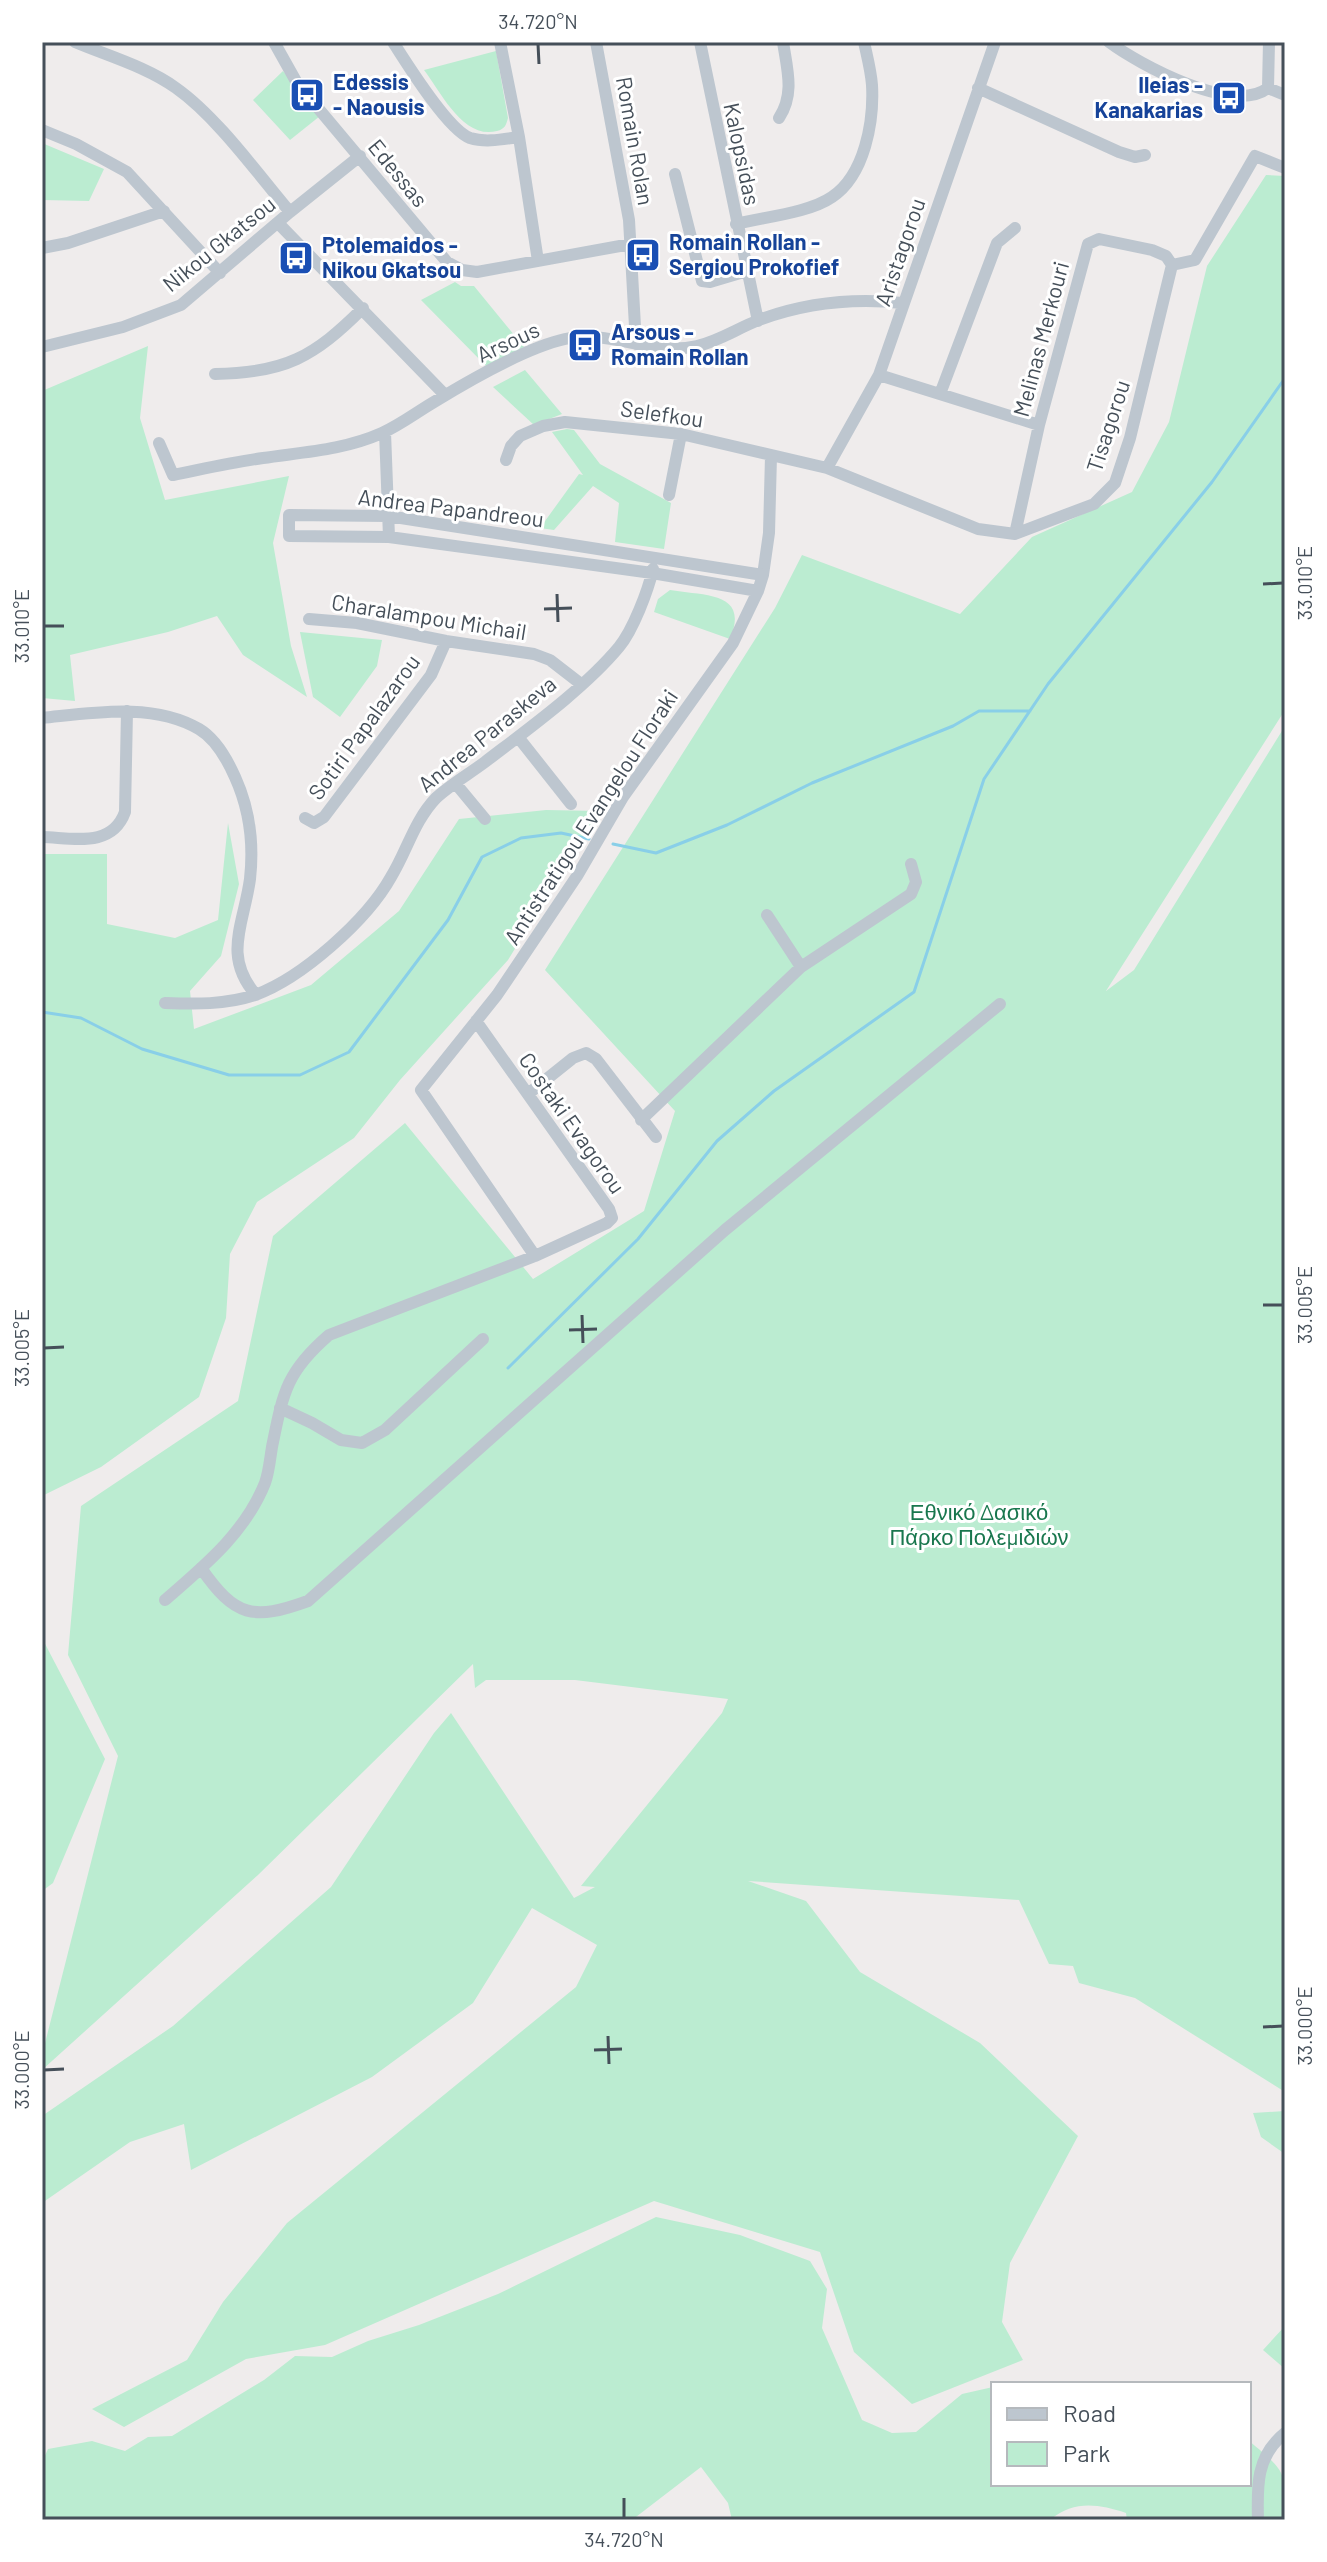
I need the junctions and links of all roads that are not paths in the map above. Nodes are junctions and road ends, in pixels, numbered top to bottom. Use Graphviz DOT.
graph roads {
  1 [pos="75,42"];
  2 [pos="274,42"];
  3 [pos="393,42"];
  4 [pos="500,42"];
  5 [pos="596,42"];
  6 [pos="700,42"];
  7 [pos="783,42"];
  8 [pos="864,42"];
  9 [pos="995,42"];
  10 [pos="1109,42"];
  11 [pos="1269,42"];
  12 [pos="978,88"];
  13 [pos="1268,88"];
  14 [pos="1285,95"];
  15 [pos="779,118"];
  16 [pos="42,130"];
  17 [pos="519,137"];
  18 [pos="1145,155"];
  19 [pos="360,156"];
  20 [pos="1285,168"];
  21 [pos="675,174"];
  22 [pos="164,211"];
  23 [pos="290,212"];
  24 [pos="278,223"];
  25 [pos="736,224"];
  26 [pos="1015,228"];
  27 [pos="631,244"];
  28 [pos="42,248"];
  29 [pos="538,261"];
  30 [pos="1172,265"];
  31 [pos="747,271"];
  32 [pos="220,273"];
  33 [pos="902,303"];
  34 [pos="363,308"];
  35 [pos="758,321"];
  36 [pos="636,344"];
  37 [pos="42,347"];
  38 [pos="215,374"];
  39 [pos="879,375"];
  40 [pos="940,394"];
  41 [pos="445,395"];
  42 [pos="1039,425"];
  43 [pos="385,432"];
  44 [pos="681,434"];
  45 [pos="159,443"];
  46 [pos="771,456"];
  47 [pos="506,460"];
  48 [pos="827,468"];
  49 [pos="669,495"];
  50 [pos="388,516"];
  51 [pos="1015,534"];
  52 [pos="389,537"];
  53 [pos="655,558"];
  54 [pos="652,573"];
  55 [pos="763,575"];
  56 [pos="758,591"];
  57 [pos="309,619"];
  58 [pos="446,641"];
  59 [pos="581,684"];
  60 [pos="127,711"];
  61 [pos="42,718"];
  62 [pos="518,737"];
  63 [pos="456,784"];
  64 [pos="571,804"];
  65 [pos="305,818"];
  66 [pos="485,819"];
  67 [pos="42,837"];
  68 [pos="911,864"];
  69 [pos="767,915"];
  70 [pos="801,967"];
  71 [pos="256,995"];
  72 [pos="165,1003"];
  73 [pos="1000,1004"];
  74 [pos="476,1021"];
  75 [pos="528,1094"];
  76 [pos="641,1120"];
  77 [pos="656,1137"];
  78 [pos="535,1256"];
  79 [pos="483,1339"];
  80 [pos="280,1408"];
  81 [pos="201,1568"];
  82 [pos="165,1600"];
  83 [pos="1285,2433"];
  84 [pos="1258,2520"];
  1 -- 23 [label="street"];
  2 -- 19 [label="street, Edessas"];
  3 -- 17 [label="street"];
  4 -- 17 [label="street"];
  5 -- 27 [label="street, Romain Rolan"];
  6 -- 25 [label="street, Kalopsidas"];
  7 -- 15 [label="street"];
  8 -- 25 [label="street"];
  9 -- 12 [label="street, Aristagorou"];
  10 -- 13 [label="street"];
  11 -- 13 [label="street"];
  12 -- 18 [label="street"];
  12 -- 33 [label="street, Aristagorou"];
  13 -- 14 [label="street"];
  16 -- 22 [label="street"];
  17 -- 29 [label="street"];
  19 -- 23 [label="street, Nikou Gkatsou"];
  19 -- 29 [label="street, Edessas"];
  20 -- 30 [label="street"];
  21 -- 31 [label="street"];
  22 -- 28 [label="street"];
  22 -- 32 [label="street"];
  23 -- 24 [label="street, Nikou Gkatsou"];
  24 -- 32 [label="street, Nikou Gkatsou"];
  24 -- 34 [label="street"];
  25 -- 31 [label="street, Kalopsidas"];
  26 -- 40 [label="street"];
  27 -- 29 [label="street"];
  27 -- 36 [label="street, Romain Rolan"];
  30 -- 42 [label="street, Melinas Merkouri"];
  30 -- 51 [label="street, Tisagorou"];
  31 -- 35 [label="street, Kalopsidas"];
  32 -- 37 [label="street, Nikou Gkatsou"];
  33 -- 35 [label="street, Arsous"];
  33 -- 39 [label="street, Aristagorou"];
  34 -- 38 [label="street"];
  34 -- 41 [label="street"];
  35 -- 36 [label="street, Arsous"];
  36 -- 41 [label="street, Arsous"];
  39 -- 40 [label="street"];
  39 -- 48 [label="street, Aristagorou"];
  40 -- 42 [label="street"];
  41 -- 43 [label="street, Arsous"];
  42 -- 51 [label="street, Melinas Merkouri"];
  43 -- 45 [label="street, Arsous"];
  43 -- 50 [label="street"];
  44 -- 46 [label="street, Selefkou"];
  44 -- 47 [label="street, Selefkou"];
  44 -- 49 [label="street"];
  46 -- 48 [label="street, Selefkou"];
  46 -- 55 [label="street, Antistratigou Evangelou Floraki"];
  48 -- 51 [label="street, Tisagorou"];
  50 -- 52 [label="street"];
  50 -- 52 [label="street, Andrea Papandreou"];
  50 -- 53 [label="street, Andrea Papandreou"];
  52 -- 54 [label="street, Andrea Papandreou"];
  53 -- 54 [label="street, Andrea Paraskeva"];
  53 -- 55 [label="street, Andrea Papandreou"];
  54 -- 56 [label="street, Andrea Papandreou"];
  54 -- 59 [label="street, Andrea Paraskeva"];
  55 -- 56 [label="street, Antistratigou Evangelou Floraki"];
  56 -- 74 [label="street, Antistratigou Evangelou Floraki"];
  57 -- 58 [label="street, Charalampou Michail"];
  58 -- 59 [label="street, Charalampou Michail"];
  58 -- 65 [label="street, Sotiri Papalazarou"];
  59 -- 62 [label="street, Andrea Paraskeva"];
  60 -- 61 [label="street"];
  60 -- 67 [label="street"];
  60 -- 71 [label="street"];
  62 -- 63 [label="street, Andrea Paraskeva"];
  62 -- 64 [label="street"];
  63 -- 66 [label="street"];
  63 -- 71 [label="street, Andrea Paraskeva"];
  68 -- 70 [label="street"];
  69 -- 70 [label="street"];
  70 -- 76 [label="street"];
  71 -- 72 [label="street, Andrea Paraskeva"];
  73 -- 81 [label="street"];
  74 -- 75 [label="street, Costaki Evagorou"];
  74 -- 78 [label="street, Antistratigou Evangelou Floraki"];
  75 -- 76 [label="street"];
  75 -- 78 [label="street, Costaki Evagorou"];
  76 -- 77 [label="street"];
  78 -- 80 [label="street"];
  79 -- 80 [label="street"];
  80 -- 81 [label="street"];
  81 -- 82 [label="street"];
  83 -- 84 [label="street"];
}
